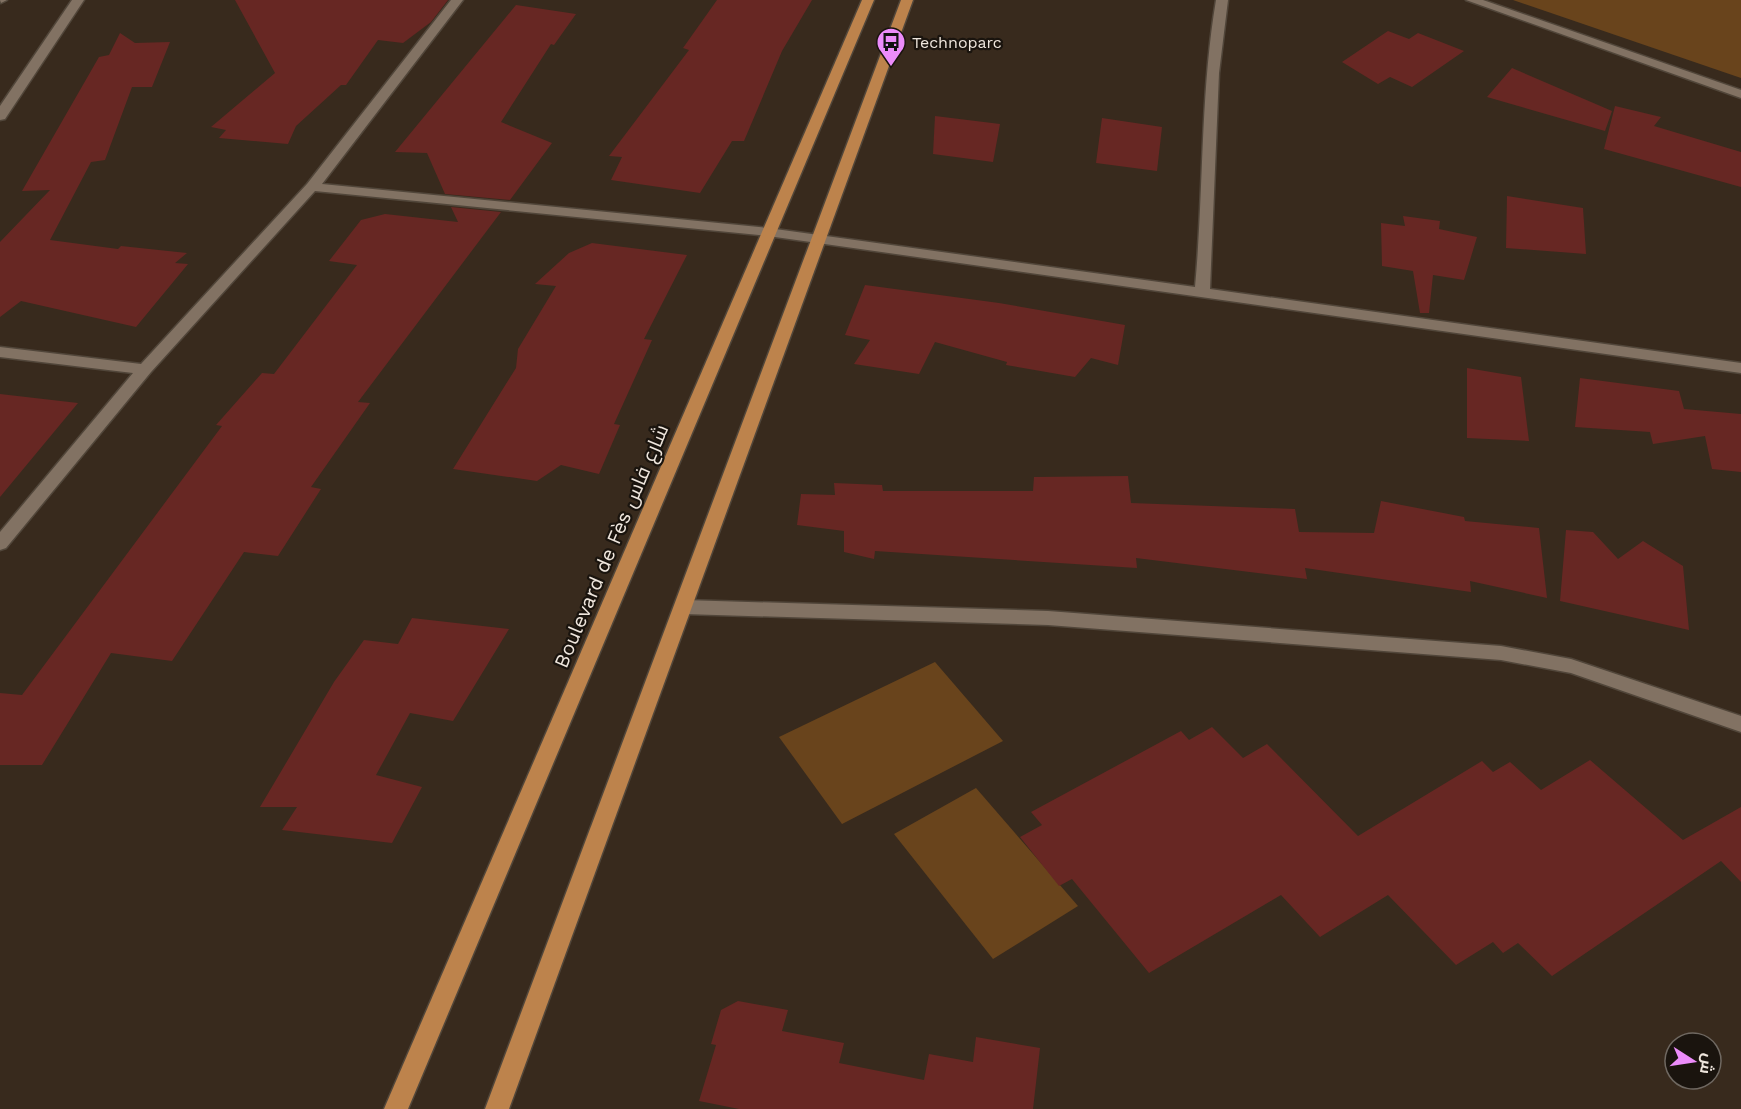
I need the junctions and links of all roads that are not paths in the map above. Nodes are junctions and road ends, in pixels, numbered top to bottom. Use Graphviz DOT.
graph roads {
  1 [pos="78,0"];
  2 [pos="457,0"];
  3 [pos="868,0"];
  4 [pos="907,0"];
  5 [pos="1222,0"];
  6 [pos="1472,0"];
  7 [pos="1741,94"];
  8 [pos="0,116"];
  9 [pos="312,187"];
  10 [pos="768,232"];
  11 [pos="817,239"];
  12 [pos="1202,293"];
  13 [pos="0,352"];
  14 [pos="1741,368"];
  15 [pos="145,369"];
  16 [pos="0,544"];
  17 [pos="684,607"];
  18 [pos="1741,724"];
  19 [pos="396,1109"];
  20 [pos="497,1109"];
  1 -- 8 [label="street"];
  2 -- 9 [label="street"];
  3 -- 10 [label="main road, Boulevard de Fès شارع فاس"];
  4 -- 11 [label="main road"];
  5 -- 12 [label="street"];
  6 -- 7 [label="street"];
  9 -- 10 [label="street"];
  9 -- 15 [label="street"];
  10 -- 11 [label="street"];
  10 -- 19 [label="main road, Boulevard de Fès شارع فاس"];
  11 -- 12 [label="street"];
  11 -- 17 [label="main road"];
  12 -- 14 [label="street"];
  13 -- 15 [label="street"];
  15 -- 16 [label="street"];
  17 -- 18 [label="street"];
  17 -- 20 [label="main road"];
}
